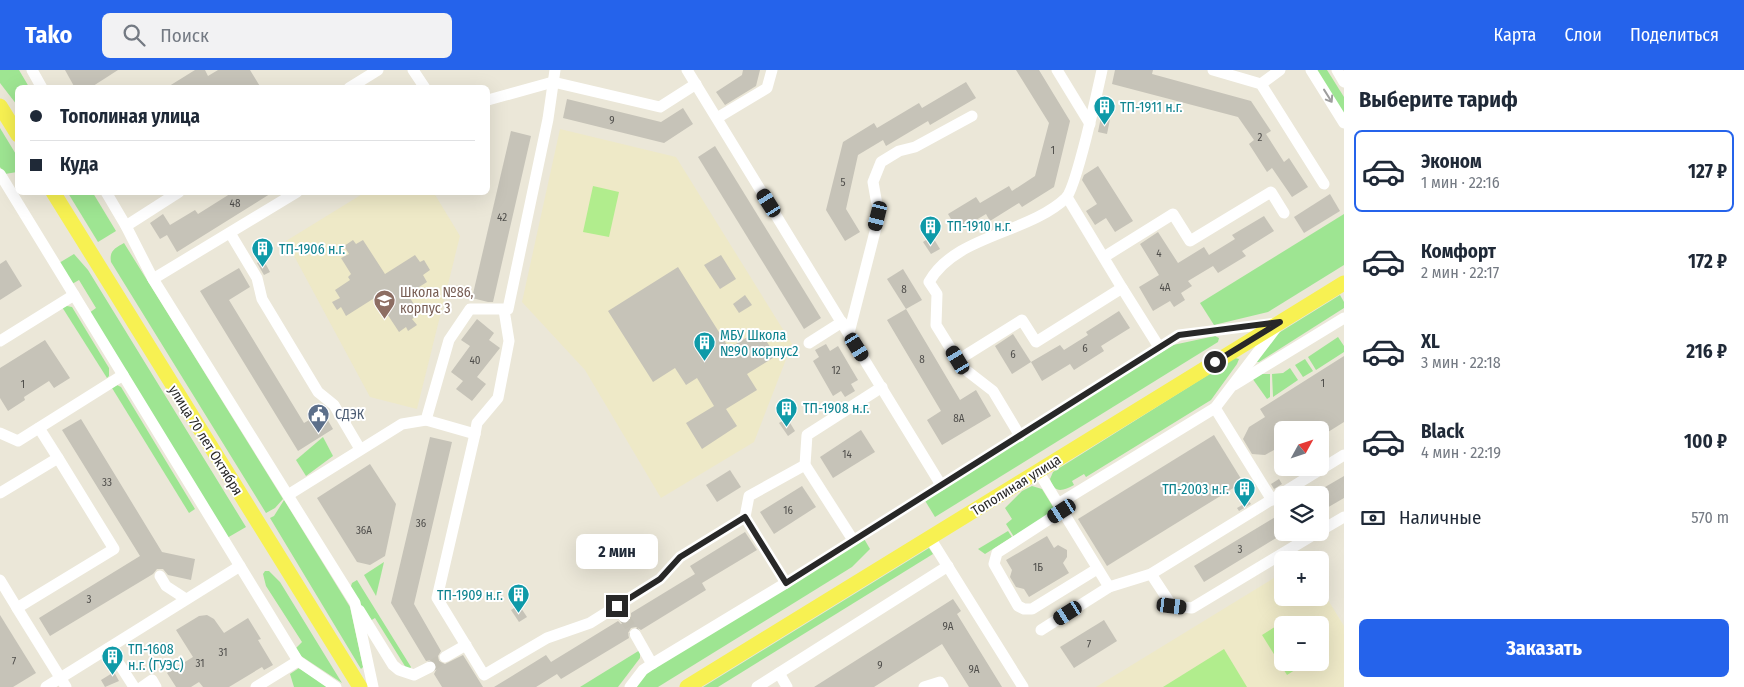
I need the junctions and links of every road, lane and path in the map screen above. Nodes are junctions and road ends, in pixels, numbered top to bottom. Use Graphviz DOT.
graph roads {
  1 [pos="413,70"];
  2 [pos="555,70"];
  3 [pos="687,70"];
  4 [pos="772,70"];
  5 [pos="1058,70"];
  6 [pos="1102,70"];
  7 [pos="1213,70"];
  8 [pos="1280,70"];
  9 [pos="1311,70"];
  10 [pos="1337,70"];
  11 [pos="36,71"];
  12 [pos="371,72"];
  13 [pos="553,82"];
  14 [pos="1344,82"];
  15 [pos="696,84"];
  16 [pos="1261,84"];
  17 [pos="41,85"];
  18 [pos="353,85"];
  19 [pos="422,85"];
  20 [pos="490,99"];
  21 [pos="0,106"];
  22 [pos="972,116"];
  23 [pos="717,118"];
  24 [pos="1344,123"];
  25 [pos="1090,124"];
  26 [pos="15,130"];
  27 [pos="0,174"];
  28 [pos="1324,184"];
  29 [pos="55,195"];
  30 [pos="108,195"];
  31 [pos="175,195"];
  32 [pos="292,195"];
  33 [pos="1068,197"];
  34 [pos="1284,213"];
  35 [pos="126,226"];
  36 [pos="230,233"];
  37 [pos="1104,257"];
  38 [pos="153,279"];
  39 [pos="1344,283"];
  40 [pos="1122,288"];
  41 [pos="74,296"];
  42 [pos="504,310"];
  43 [pos="1344,318"];
  44 [pos="842,322"];
  45 [pos="1280,322"];
  46 [pos="849,333"];
  47 [pos="0,341"];
  48 [pos="809,343"];
  49 [pos="1159,347"];
  50 [pos="958,360"];
  51 [pos="123,375"];
  52 [pos="882,387"];
  53 [pos="1229,389"];
  54 [pos="1215,408"];
  55 [pos="426,420"];
  56 [pos="39,428"];
  57 [pos="0,433"];
  58 [pos="475,434"];
  59 [pos="1020,436"];
  60 [pos="360,449"];
  61 [pos="1344,455"];
  62 [pos="58,458"];
  63 [pos="805,465"];
  64 [pos="1038,471"];
  65 [pos="941,485"];
  66 [pos="0,493"];
  67 [pos="288,495"];
  68 [pos="1272,500"];
  69 [pos="1060,508"];
  70 [pos="745,517"];
  71 [pos="1344,517"];
  72 [pos="1329,526"];
  73 [pos="930,538"];
  74 [pos="853,540"];
  75 [pos="1304,541"];
  76 [pos="240,566"];
  77 [pos="948,566"];
  78 [pos="1097,569"];
  79 [pos="1151,574"];
  80 [pos="160,576"];
  81 [pos="0,580"];
  82 [pos="786,583"];
  83 [pos="1109,587"];
  84 [pos="186,600"];
  85 [pos="355,603"];
  86 [pos="617,606"];
  87 [pos="17,608"];
  88 [pos="624,617"];
  89 [pos="1040,630"];
  90 [pos="635,634"];
  91 [pos="466,646"];
  92 [pos="109,648"];
  93 [pos="445,657"];
  94 [pos="298,661"];
  95 [pos="652,664"];
  96 [pos="430,667"];
  97 [pos="779,673"];
  98 [pos="63,683"];
  99 [pos="46,687"];
  100 [pos="134,687"];
  101 [pos="142,687"];
  102 [pos="156,687"];
  103 [pos="256,687"];
  104 [pos="336,687"];
  105 [pos="360,687"];
  106 [pos="373,687"];
  107 [pos="630,687"];
  108 [pos="687,687"];
  109 [pos="757,687"];
  110 [pos="787,687"];
  111 [pos="924,687"];
  112 [pos="944,687"];
  113 [pos="1023,687"];
  1 -- 19 [label="street"];
  2 -- 13 [label="street"];
  3 -- 15 [label="street"];
  4 -- 23 [label="street"];
  5 -- 25 [label="street"];
  6 -- 25 [label="street"];
  7 -- 16 [label="street"];
  8 -- 16 [label="street"];
  9 -- 24 [label="street, one-way"];
  10 -- 14 [label="street"];
  11 -- 17 [label="street"];
  12 -- 18 [label="street"];
  13 -- 15 [label="street"];
  13 -- 20 [label="street"];
  13 -- 42 [label="street"];
  15 -- 23 [label="street"];
  16 -- 28 [label="street"];
  21 -- 26 [label="main road"];
  22 -- 46 [label="street"];
  23 -- 44 [label="street"];
  25 -- 33 [label="street"];
  27 -- 41 [label="street"];
  29 -- 105 [label="main road, улица 70 лет Октября"];
  30 -- 35 [label="street"];
  31 -- 35 [label="street"];
  32 -- 36 [label="street"];
  33 -- 37 [label="street"];
  33 -- 50 [label="street"];
  34 -- 37 [label="street"];
  35 -- 38 [label="street"];
  36 -- 38 [label="street"];
  36 -- 60 [label="street"];
  37 -- 40 [label="street"];
  38 -- 67 [label="street"];
  39 -- 45 [label="main road, Тополиная улица"];
  40 -- 49 [label="street"];
  40 -- 50 [label="street"];
  41 -- 47 [label="street"];
  41 -- 51 [label="street"];
  42 -- 55 [label="street"];
  42 -- 58 [label="street"];
  43 -- 53 [label="street"];
  44 -- 46 [label="street"];
  44 -- 48 [label="street"];
  45 -- 49 [label="street"];
  45 -- 53 [label="street"];
  45 -- 64 [label="main road, Тополиная улица"];
  46 -- 52 [label="street"];
  49 -- 59 [label="street"];
  50 -- 59 [label="street"];
  51 -- 56 [label="street"];
  51 -- 76 [label="street"];
  52 -- 63 [label="street"];
  52 -- 65 [label="street"];
  53 -- 54 [label="street"];
  54 -- 68 [label="street"];
  54 -- 69 [label="street"];
  55 -- 58 [label="street"];
  55 -- 60 [label="street"];
  56 -- 57 [label="street"];
  56 -- 62 [label="street"];
  58 -- 91 [label="street"];
  59 -- 65 [label="street"];
  60 -- 67 [label="street"];
  61 -- 68 [label="street"];
  62 -- 66 [label="street"];
  62 -- 87 [label="street"];
  63 -- 70 [label="street"];
  63 -- 74 [label="street"];
  64 -- 69 [label="street"];
  64 -- 73 [label="main road, Тополиная улица"];
  65 -- 74 [label="street"];
  67 -- 85 [label="street"];
  68 -- 79 [label="street"];
  69 -- 78 [label="street"];
  69 -- 78 [label="street"];
  70 -- 82 [label="street"];
  70 -- 86 [label="street"];
  71 -- 72 [label="street"];
  73 -- 77 [label="street"];
  73 -- 108 [label="main road, Тополиная улица"];
  74 -- 82 [label="street"];
  75 -- 79 [label="street"];
  76 -- 84 [label="street"];
  76 -- 94 [label="street"];
  77 -- 97 [label="street"];
  77 -- 113 [label="street"];
  78 -- 83 [label="street"];
  79 -- 83 [label="street"];
  80 -- 84 [label="street"];
  81 -- 87 [label="street"];
  82 -- 95 [label="street"];
  83 -- 89 [label="street"];
  84 -- 92 [label="street"];
  85 -- 96 [label="street"];
  85 -- 106 [label="street"];
  86 -- 88 [label="street"];
  86 -- 91 [label="street"];
  87 -- 98 [label="street"];
  90 -- 95 [label="street"];
  91 -- 93 [label="street"];
  92 -- 98 [label="street"];
  92 -- 100 [label="street"];
  94 -- 103 [label="street"];
  94 -- 104 [label="street"];
  95 -- 107 [label="street"];
  97 -- 109 [label="street"];
  97 -- 110 [label="street"];
  98 -- 99 [label="street"];
  101 -- 102 [label="street"];
  111 -- 112 [label="street"];
}
